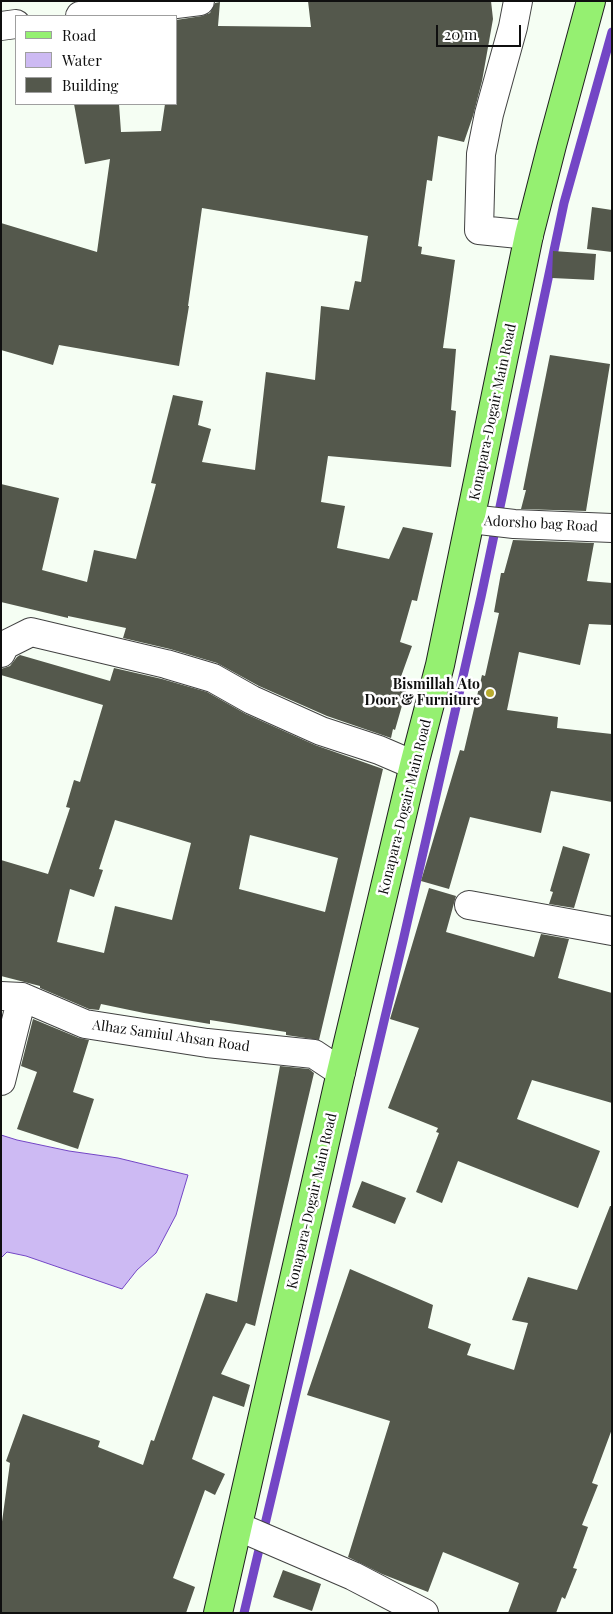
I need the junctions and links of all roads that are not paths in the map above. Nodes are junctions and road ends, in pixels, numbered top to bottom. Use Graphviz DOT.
graph roads {
  1 [pos="200,1"];
  2 [pos="518,1"];
  3 [pos="591,1"];
  4 [pos="164,4"];
  5 [pos="87,15"];
  6 [pos="15,24"];
  7 [pos="1,26"];
  8 [pos="529,236"];
  9 [pos="478,520"];
  10 [pos="612,528"];
  11 [pos="1,653"];
  12 [pos="414,765"];
  13 [pos="469,905"];
  14 [pos="612,931"];
  15 [pos="11,996"];
  16 [pos="341,1072"];
  17 [pos="1,1081"];
  18 [pos="239,1527"];
  19 [pos="218,1613"];
  20 [pos="424,1613"];
  1 -- 4 [label="street"];
  2 -- 8 [label="street"];
  3 -- 8 [label="main road, Konapara-Dogair Main Road"];
  4 -- 5 [label="street"];
  6 -- 7 [label="street"];
  8 -- 9 [label="main road, Konapara-Dogair Main Road"];
  9 -- 10 [label="street, Adorsho bag Road"];
  9 -- 12 [label="main road, Konapara-Dogair Main Road"];
  11 -- 12 [label="street"];
  12 -- 16 [label="main road, Konapara-Dogair Main Road"];
  13 -- 14 [label="street"];
  15 -- 16 [label="street, Alhaz Samiul Ahsan Road"];
  15 -- 17 [label="street"];
  16 -- 18 [label="main road, Konapara-Dogair Main Road"];
  18 -- 19 [label="main road, Konapara-Dogair Main Road"];
  18 -- 20 [label="street"];
}
